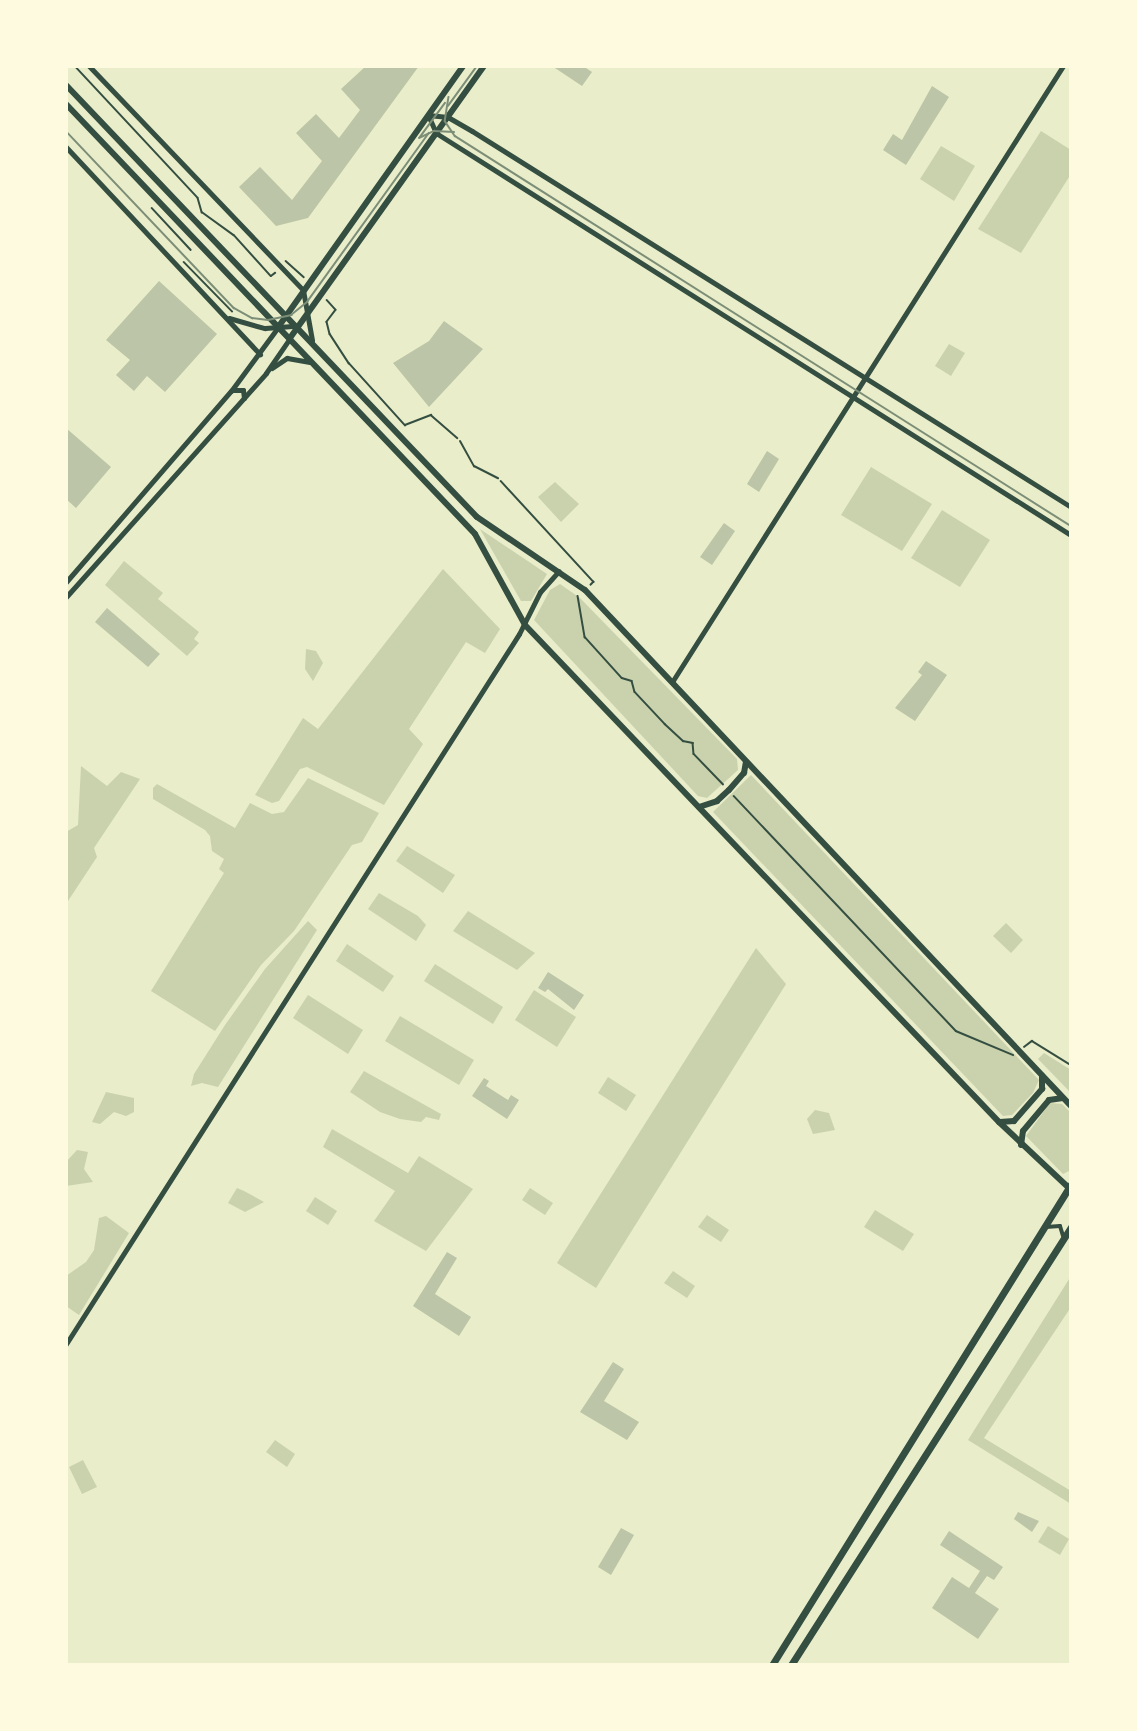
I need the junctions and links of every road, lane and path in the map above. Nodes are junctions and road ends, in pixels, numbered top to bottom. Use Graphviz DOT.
graph roads {
  1 [pos="75,66"];
  2 [pos="89,66"];
  3 [pos="463,66"];
  4 [pos="484,66"];
  5 [pos="1063,66"];
  6 [pos="66,86"];
  7 [pos="66,104"];
  8 [pos="428,115"];
  9 [pos="448,117"];
  10 [pos="436,133"];
  11 [pos="66,147"];
  12 [pos="152,208"];
  13 [pos="191,250"];
  14 [pos="184,261"];
  15 [pos="286,261"];
  16 [pos="274,273"];
  17 [pos="305,278"];
  18 [pos="303,290"];
  19 [pos="325,298"];
  20 [pos="308,311"];
  21 [pos="233,312"];
  22 [pos="287,314"];
  23 [pos="228,317"];
  24 [pos="298,326"];
  25 [pos="279,328"];
  26 [pos="290,338"];
  27 [pos="312,340"];
  28 [pos="260,354"];
  29 [pos="311,362"];
  30 [pos="266,373"];
  31 [pos="866,377"];
  32 [pos="231,392"];
  33 [pos="852,397"];
  34 [pos="243,399"];
  35 [pos="460,441"];
  36 [pos="498,478"];
  37 [pos="1071,507"];
  38 [pos="1071,535"];
  39 [pos="559,571"];
  40 [pos="66,582"];
  41 [pos="594,582"];
  42 [pos="66,597"];
  43 [pos="577,597"];
  44 [pos="525,625"];
  45 [pos="672,682"];
  46 [pos="746,762"];
  47 [pos="724,785"];
  48 [pos="734,795"];
  49 [pos="699,807"];
  50 [pos="1032,1041"];
  51 [pos="1014,1055"];
  52 [pos="1071,1065"];
  53 [pos="1042,1076"];
  54 [pos="1064,1098"];
  55 [pos="1071,1106"];
  56 [pos="999,1122"];
  57 [pos="1021,1144"];
  58 [pos="1070,1188"];
  59 [pos="1071,1227"];
  60 [pos="1044,1228"];
  61 [pos="1063,1239"];
  62 [pos="66,1344"];
  63 [pos="772,1665"];
  64 [pos="791,1665"];
  1 -- 16 [label="path"];
  2 -- 18 [label="street"];
  3 -- 8 [label="main road"];
  4 -- 9 [label="main road"];
  5 -- 31 [label="street"];
  6 -- 22 [label="main road"];
  7 -- 25 [label="main road"];
  8 -- 9 [label="street"];
  8 -- 10 [label="street"];
  8 -- 18 [label="main road"];
  9 -- 10 [label="main road"];
  9 -- 31 [label="street"];
  10 -- 20 [label="main road"];
  10 -- 33 [label="street"];
  11 -- 23 [label="street"];
  12 -- 13 [label="path"];
  14 -- 21 [label="path"];
  15 -- 17 [label="path"];
  18 -- 20 [label="street"];
  18 -- 22 [label="main road"];
  19 -- 35 [label="path"];
  20 -- 24 [label="main road"];
  20 -- 27 [label="street"];
  22 -- 24 [label="main road"];
  22 -- 25 [label="main road"];
  23 -- 25 [label="street"];
  23 -- 28 [label="street"];
  24 -- 25 [label="street"];
  24 -- 26 [label="main road"];
  24 -- 27 [label="main road"];
  25 -- 26 [label="main road"];
  25 -- 28 [label="street"];
  26 -- 29 [label="main road"];
  26 -- 30 [label="street"];
  27 -- 39 [label="main road"];
  28 -- 32 [label="street"];
  29 -- 30 [label="street"];
  29 -- 44 [label="main road"];
  30 -- 34 [label="street"];
  31 -- 33 [label="street"];
  31 -- 37 [label="street"];
  32 -- 34 [label="street"];
  32 -- 40 [label="street"];
  33 -- 38 [label="street"];
  33 -- 45 [label="street"];
  34 -- 42 [label="street"];
  35 -- 36 [label="lane"];
  36 -- 41 [label="path"];
  39 -- 44 [label="street"];
  39 -- 45 [label="main road"];
  43 -- 47 [label="path"];
  44 -- 49 [label="main road"];
  44 -- 62 [label="street"];
  45 -- 46 [label="main road"];
  46 -- 49 [label="main road"];
  46 -- 53 [label="main road"];
  48 -- 51 [label="path"];
  49 -- 56 [label="main road"];
  50 -- 52 [label="path"];
  53 -- 54 [label="main road"];
  53 -- 56 [label="main road"];
  54 -- 55 [label="main road"];
  54 -- 57 [label="main road"];
  56 -- 57 [label="main road"];
  57 -- 58 [label="main road"];
  58 -- 60 [label="main road"];
  59 -- 61 [label="main road"];
  60 -- 61 [label="street"];
  60 -- 63 [label="main road"];
  61 -- 64 [label="main road"];
}
